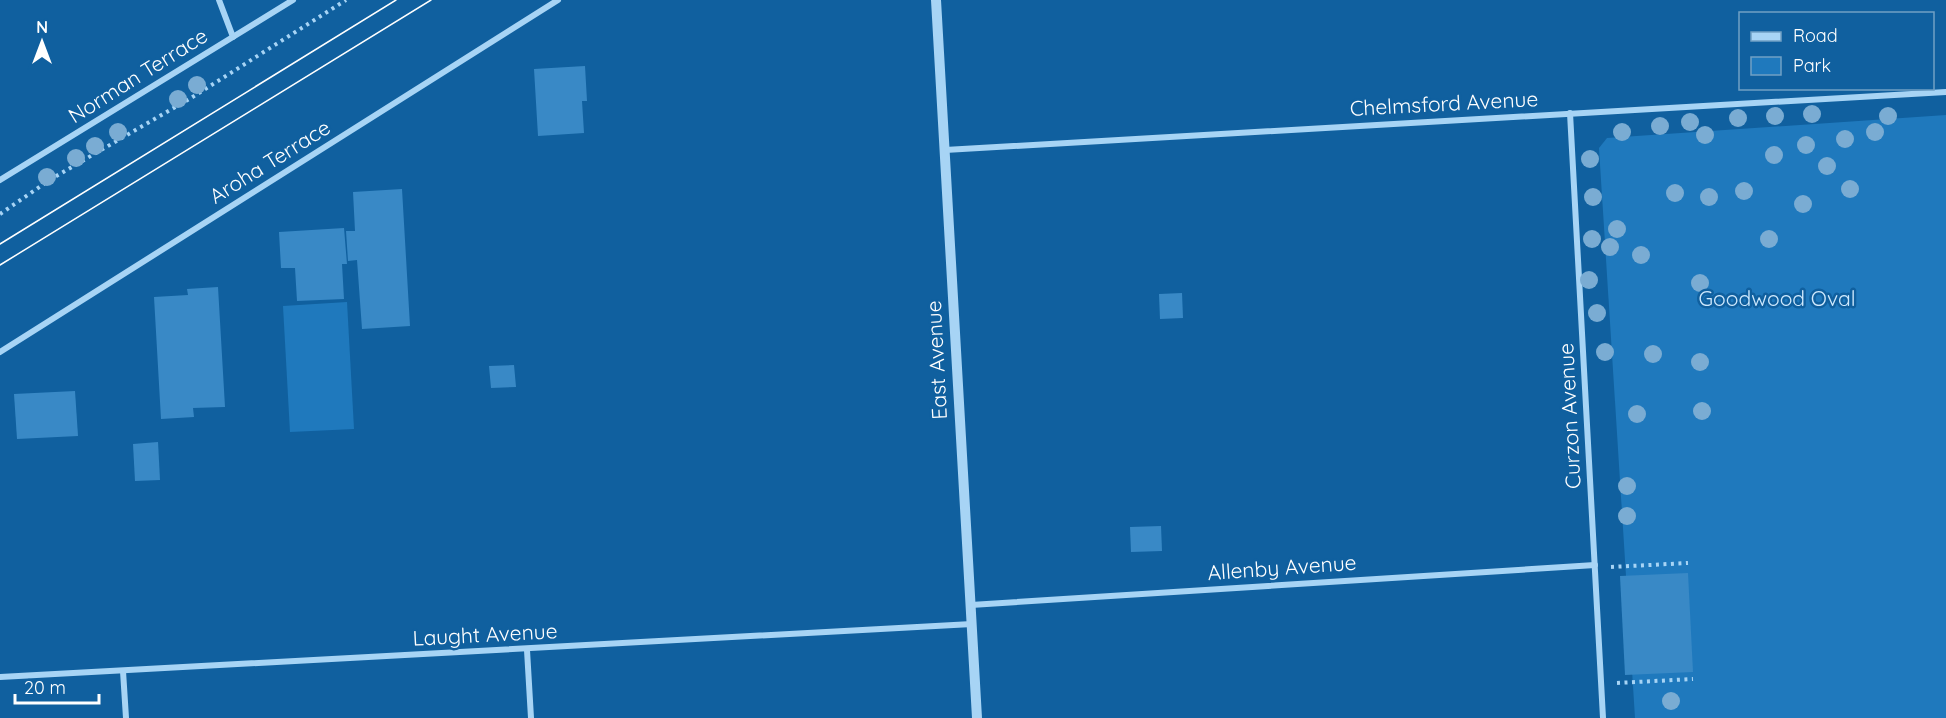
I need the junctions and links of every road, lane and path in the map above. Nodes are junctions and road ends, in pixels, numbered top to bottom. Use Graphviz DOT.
graph roads {
  1 [pos="219,0"];
  2 [pos="293,0"];
  3 [pos="346,0"];
  4 [pos="558,0"];
  5 [pos="936,0"];
  6 [pos="233,37"];
  7 [pos="1946,92"];
  8 [pos="1570,113"];
  9 [pos="945,150"];
  10 [pos="0,180"];
  11 [pos="0,214"];
  12 [pos="0,352"];
  13 [pos="1688,562"];
  14 [pos="1595,567"];
  15 [pos="971,605"];
  16 [pos="972,624"];
  17 [pos="527,650"];
  18 [pos="123,670"];
  19 [pos="0,677"];
  20 [pos="1693,679"];
  21 [pos="1601,684"];
  22 [pos="126,718"];
  23 [pos="531,718"];
  24 [pos="977,718"];
  25 [pos="1603,718"];
  1 -- 6 [label="street"];
  2 -- 6 [label="street, Norman Terrace"];
  3 -- 11 [label="path"];
  4 -- 12 [label="street, Aroha Terrace"];
  5 -- 9 [label="street, East Avenue"];
  6 -- 10 [label="street, Norman Terrace"];
  7 -- 8 [label="street, Chelmsford Avenue"];
  8 -- 9 [label="street, Chelmsford Avenue"];
  8 -- 14 [label="street, Curzon Avenue"];
  9 -- 15 [label="street, East Avenue"];
  13 -- 14 [label="path"];
  14 -- 15 [label="street, Allenby Avenue"];
  14 -- 21 [label="street, Curzon Avenue"];
  15 -- 16 [label="street, East Avenue"];
  16 -- 17 [label="street, Laught Avenue"];
  16 -- 24 [label="street, East Avenue"];
  17 -- 18 [label="street, Laught Avenue"];
  17 -- 23 [label="street"];
  18 -- 19 [label="street, Laught Avenue"];
  18 -- 22 [label="street"];
  20 -- 21 [label="path"];
  21 -- 25 [label="street, Curzon Avenue"];
}
